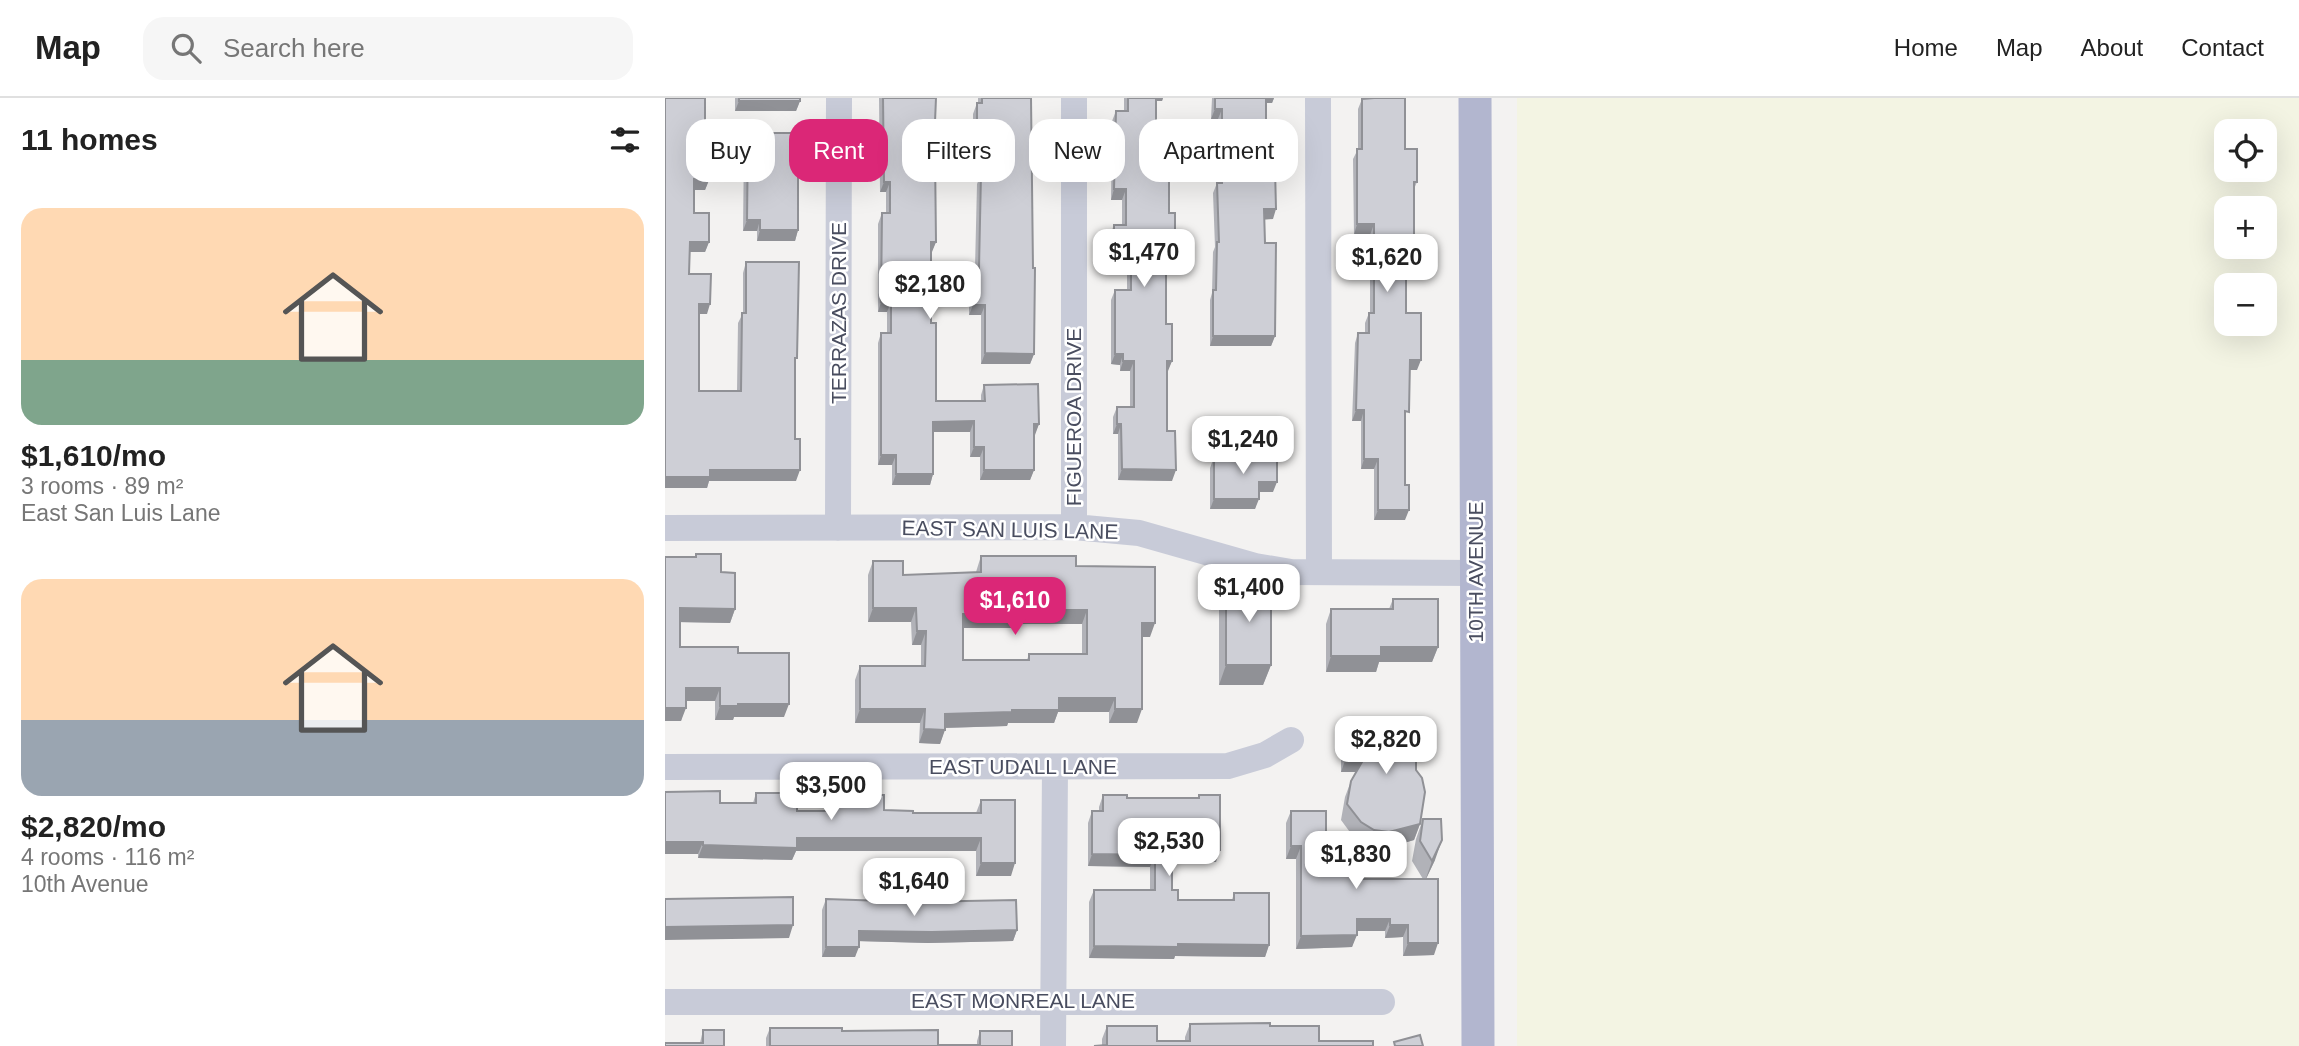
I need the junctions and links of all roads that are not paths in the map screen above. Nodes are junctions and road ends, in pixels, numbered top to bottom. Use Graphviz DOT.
graph roads {
  1 [pos="839,98"];
  2 [pos="1074,98"];
  3 [pos="1318,98"];
  4 [pos="1475,98"];
  5 [pos="1074,527"];
  6 [pos="665,528"];
  7 [pos="838,528"];
  8 [pos="1319,572"];
  9 [pos="1476,573"];
  10 [pos="1291,740"];
  11 [pos="665,767"];
  12 [pos="1055,767"];
  13 [pos="1053,1000"];
  14 [pos="665,1002"];
  15 [pos="1382,1002"];
  16 [pos="1053,1046"];
  17 [pos="1478,1046"];
  1 -- 7 [label="street, TERRAZAS DRIVE"];
  2 -- 5 [label="street, FIGUEROA DRIVE"];
  3 -- 8 [label="street"];
  4 -- 9 [label="main road, 10TH AVENUE"];
  5 -- 7 [label="street, EAST SAN LUIS LANE"];
  5 -- 8 [label="street, EAST SAN LUIS LANE"];
  6 -- 7 [label="street, EAST SAN LUIS LANE"];
  8 -- 9 [label="street, EAST SAN LUIS LANE"];
  9 -- 17 [label="main road, 10TH AVENUE"];
  10 -- 12 [label="street, EAST UDALL LANE"];
  11 -- 12 [label="street, EAST UDALL LANE"];
  12 -- 13 [label="street"];
  13 -- 14 [label="street, EAST MONREAL LANE"];
  13 -- 15 [label="street, EAST MONREAL LANE"];
  13 -- 16 [label="street"];
}
